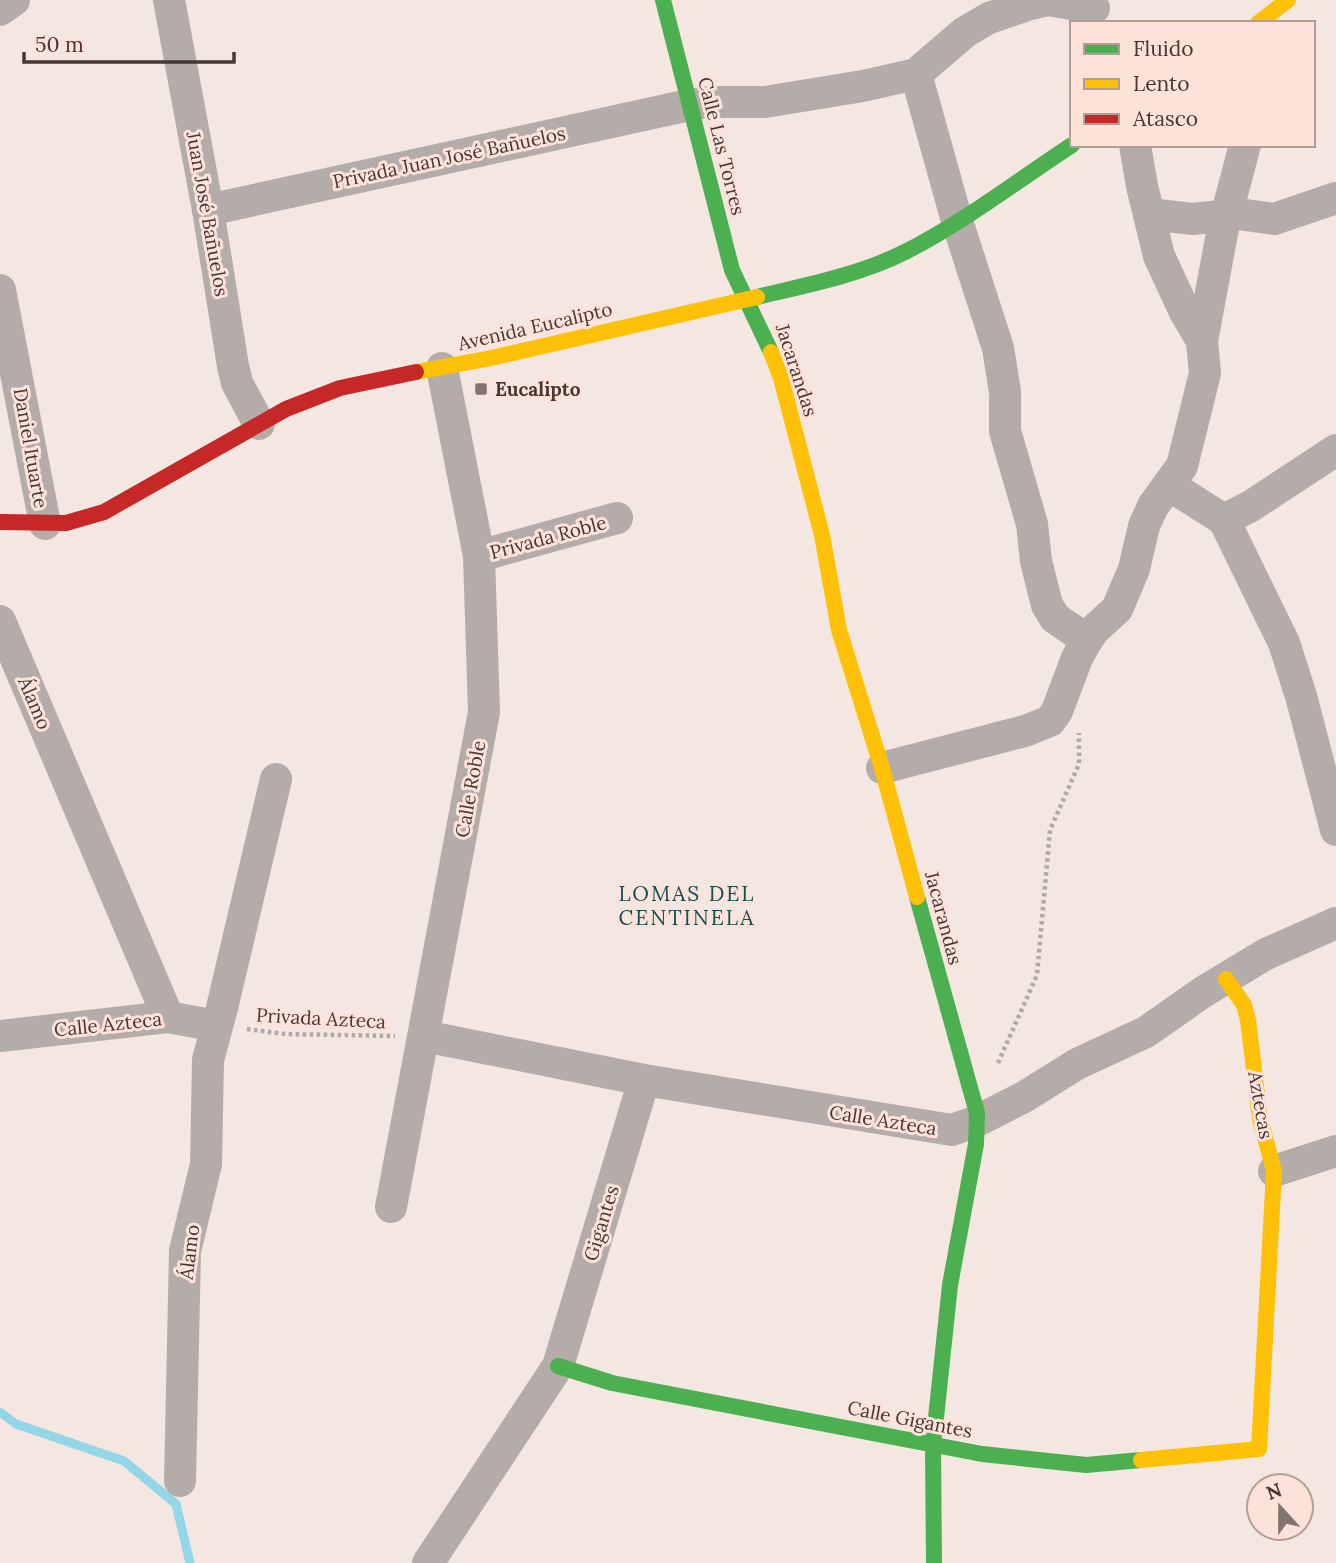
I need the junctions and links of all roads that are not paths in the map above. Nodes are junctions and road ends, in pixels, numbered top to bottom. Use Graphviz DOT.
graph roads {
  1 [pos="14,0"];
  2 [pos="663,0"];
  3 [pos="1288,0"];
  4 [pos="171,1"];
  5 [pos="0,10"];
  6 [pos="1094,10"];
  7 [pos="1261,21"];
  8 [pos="916,74"];
  9 [pos="689,105"];
  10 [pos="1070,146"];
  11 [pos="1135,147"];
  12 [pos="1244,147"];
  13 [pos="1336,198"];
  14 [pos="208,210"];
  15 [pos="1149,214"];
  16 [pos="1227,214"];
  17 [pos="957,221"];
  18 [pos="0,290"];
  19 [pos="747,300"];
  20 [pos="1202,341"];
  21 [pos="442,368"];
  22 [pos="259,424"];
  23 [pos="1336,450"];
  24 [pos="1169,485"];
  25 [pos="617,518"];
  26 [pos="1224,520"];
  27 [pos="0,522"];
  28 [pos="45,524"];
  29 [pos="478,556"];
  30 [pos="0,621"];
  31 [pos="1087,640"];
  32 [pos="882,768"];
  33 [pos="276,779"];
  34 [pos="1336,830"];
  35 [pos="1336,923"];
  36 [pos="1226,979"];
  37 [pos="168,1017"];
  38 [pos="216,1026"];
  39 [pos="0,1036"];
  40 [pos="424,1036"];
  41 [pos="643,1080"];
  42 [pos="977,1121"];
  43 [pos="1336,1151"];
  44 [pos="1274,1171"];
  45 [pos="391,1207"];
  46 [pos="558,1366"];
  47 [pos="933,1446"];
  48 [pos="1259,1449"];
  49 [pos="180,1481"];
  50 [pos="428,1563"];
  51 [pos="934,1563"];
  1 -- 5 [label="street"];
  2 -- 9 [label="street, Calle Las Torres"];
  3 -- 7 [label="street"];
  4 -- 14 [label="street, Juan José Bañuelos"];
  6 -- 8 [label="street"];
  8 -- 9 [label="street, Privada Juan José Bañuelos"];
  8 -- 17 [label="street"];
  9 -- 14 [label="street, Privada Juan José Bañuelos"];
  9 -- 19 [label="street, Calle Las Torres"];
  10 -- 17 [label="street, Avenida Eucalipto"];
  11 -- 15 [label="street"];
  12 -- 16 [label="street"];
  13 -- 16 [label="street"];
  14 -- 22 [label="street, Juan José Bañuelos"];
  15 -- 16 [label="street"];
  15 -- 20 [label="street"];
  16 -- 20 [label="street"];
  17 -- 19 [label="street, Avenida Eucalipto"];
  17 -- 31 [label="street"];
  18 -- 28 [label="street, Daniel Ituarte"];
  19 -- 21 [label="street, Avenida Eucalipto"];
  19 -- 32 [label="street, Jacarandas"];
  20 -- 24 [label="street"];
  21 -- 22 [label="street, Avenida Eucalipto"];
  21 -- 29 [label="street, Calle Roble"];
  22 -- 28 [label="street, Avenida Eucalipto"];
  23 -- 26 [label="street"];
  24 -- 26 [label="street"];
  24 -- 31 [label="street"];
  25 -- 29 [label="street, Privada Roble"];
  26 -- 34 [label="street"];
  27 -- 28 [label="street, Avenida Eucalipto"];
  29 -- 40 [label="street, Calle Roble"];
  30 -- 37 [label="street, Álamo"];
  31 -- 32 [label="street"];
  32 -- 42 [label="street, Jacarandas"];
  33 -- 38 [label="street, Álamo"];
  35 -- 36 [label="street, Calle Azteca"];
  36 -- 42 [label="street, Calle Azteca"];
  36 -- 44 [label="street, Aztecas"];
  37 -- 38 [label="street, Calle Azteca"];
  37 -- 39 [label="street, Calle Azteca"];
  38 -- 49 [label="street, Álamo"];
  40 -- 41 [label="street, Calle Azteca"];
  40 -- 45 [label="street, Calle Roble"];
  41 -- 42 [label="street, Calle Azteca"];
  41 -- 46 [label="street, Gigantes"];
  42 -- 47 [label="street, Jacarandas"];
  43 -- 44 [label="street"];
  44 -- 48 [label="street, Aztecas"];
  46 -- 47 [label="street, Calle Gigantes"];
  46 -- 50 [label="street, Gigantes"];
  47 -- 48 [label="street, Calle Gigantes"];
  47 -- 51 [label="street, Jacarandas"];
}
